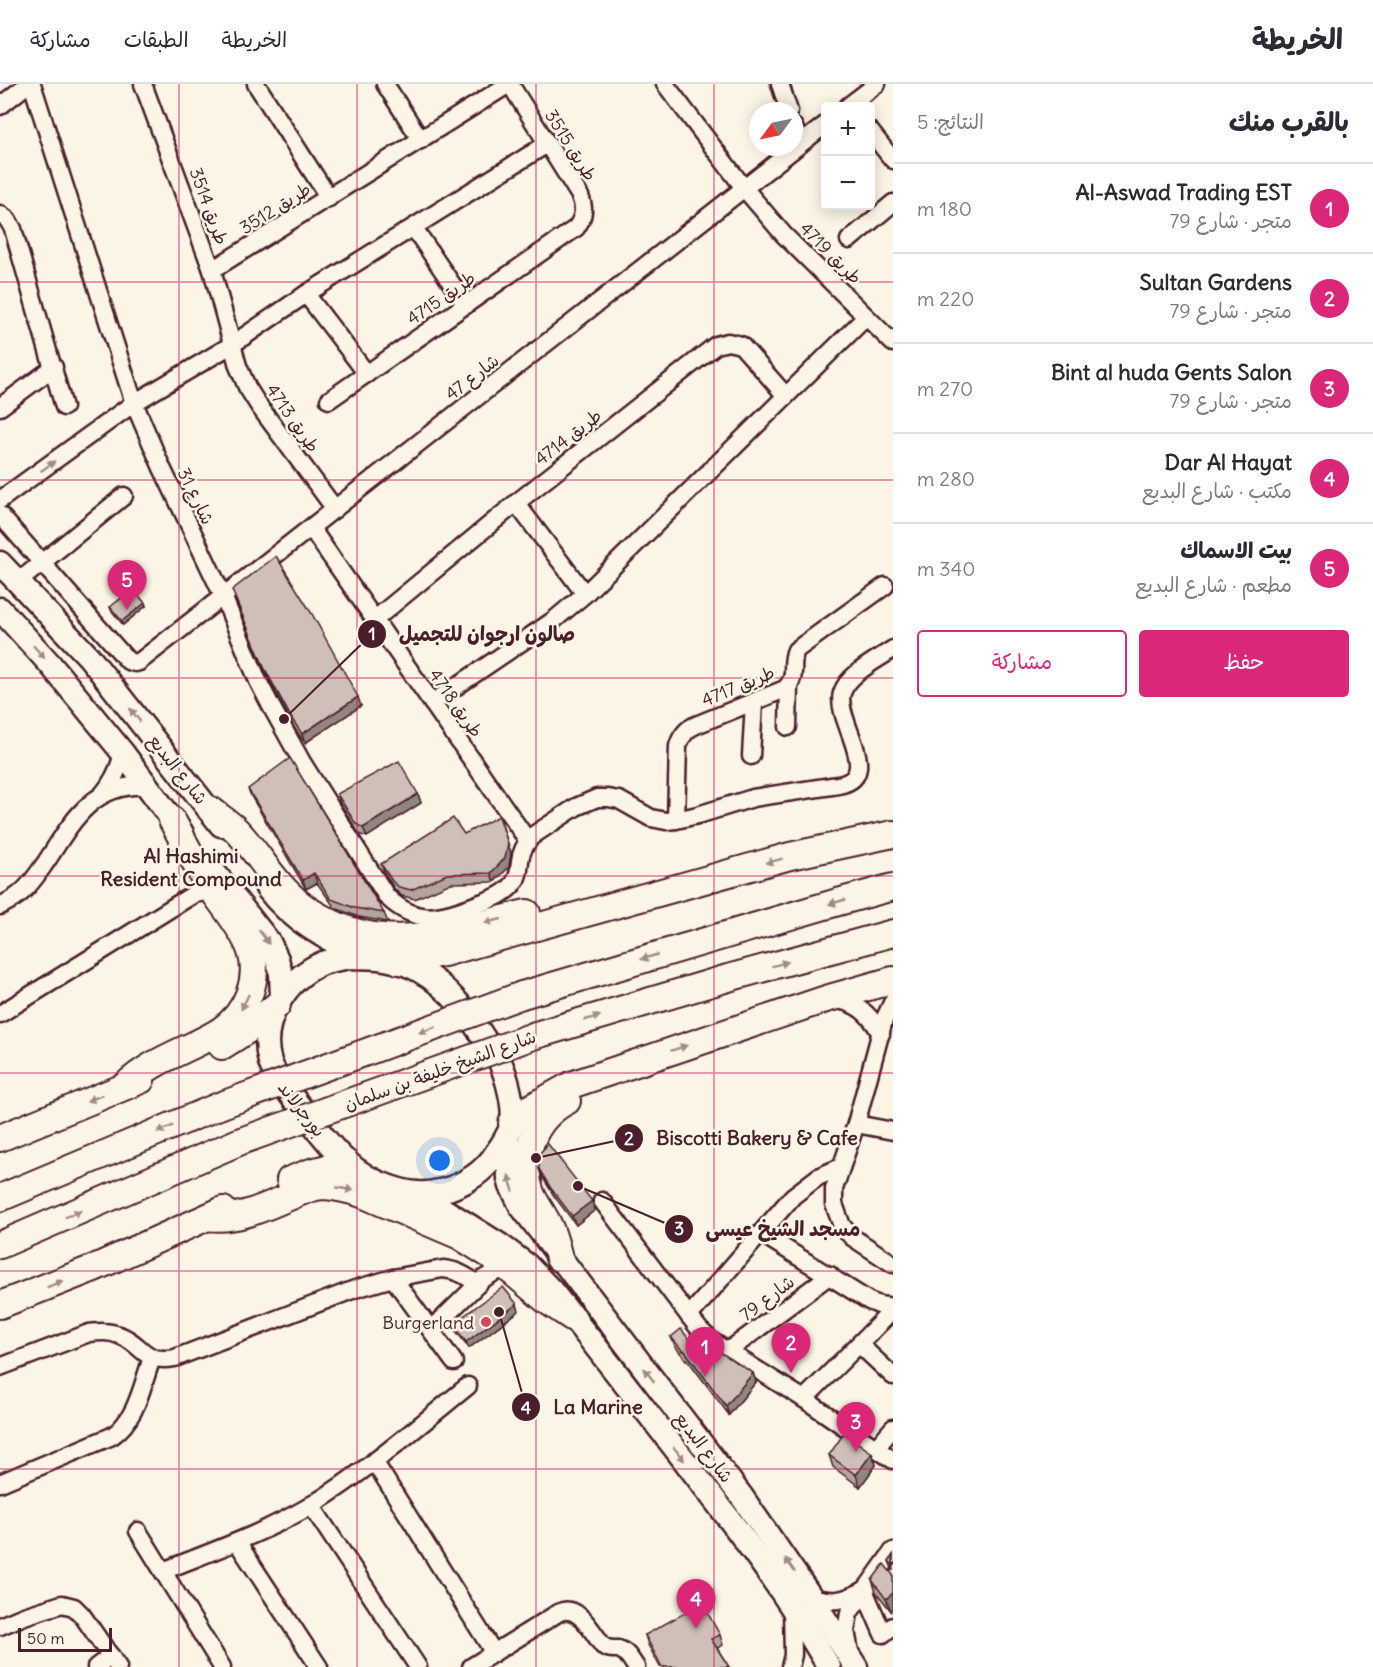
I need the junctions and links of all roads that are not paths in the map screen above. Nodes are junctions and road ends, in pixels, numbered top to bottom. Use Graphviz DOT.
graph roads {
  1 [pos="30,84"];
  2 [pos="143,84"];
  3 [pos="256,84"];
  4 [pos="385,84"];
  5 [pos="510,84"];
  6 [pos="665,84"];
  7 [pos="780,84"];
  8 [pos="877,84"];
  9 [pos="786,102"];
  10 [pos="855,102"];
  11 [pos="0,106"];
  12 [pos="821,127"];
  13 [pos="875,137"];
  14 [pos="421,140"];
  15 [pos="803,142"];
  16 [pos="547,144"];
  17 [pos="785,156"];
  18 [pos="893,160"];
  19 [pos="744,188"];
  20 [pos="329,198"];
  21 [pos="893,203"];
  22 [pos="0,211"];
  23 [pos="414,228"];
  24 [pos="576,228"];
  25 [pos="849,240"];
  26 [pos="212,270"];
  27 [pos="306,294"];
  28 [pos="466,305"];
  29 [pos="866,316"];
  30 [pos="893,343"];
  31 [pos="233,344"];
  32 [pos="54,367"];
  33 [pos="367,374"];
  34 [pos="786,396"];
  35 [pos="329,400"];
  36 [pos="134,403"];
  37 [pos="0,407"];
  38 [pos="64,407"];
  39 [pos="124,496"];
  40 [pos="0,500"];
  41 [pos="516,503"];
  42 [pos="335,509"];
  43 [pos="0,515"];
  44 [pos="311,528"];
  45 [pos="40,562"];
  46 [pos="0,563"];
  47 [pos="18,582"];
  48 [pos="885,586"];
  49 [pos="585,594"];
  50 [pos="223,596"];
  51 [pos="0,609"];
  52 [pos="374,620"];
  53 [pos="109,639"];
  54 [pos="893,649"];
  55 [pos="89,657"];
  56 [pos="789,685"];
  57 [pos="754,702"];
  58 [pos="432,704"];
  59 [pos="788,727"];
  60 [pos="123,753"];
  61 [pos="751,756"];
  62 [pos="146,786"];
  63 [pos="101,795"];
  64 [pos="211,810"];
  65 [pos="172,820"];
  66 [pos="676,820"];
  67 [pos="893,834"];
  68 [pos="528,841"];
  69 [pos="893,887"];
  70 [pos="205,888"];
  71 [pos="654,893"];
  72 [pos="0,906"];
  73 [pos="893,933"];
  74 [pos="368,957"];
  75 [pos="399,961"];
  76 [pos="893,980"];
  77 [pos="825,999"];
  78 [pos="279,1001"];
  79 [pos="893,1001"];
  80 [pos="0,1014"];
  81 [pos="881,1034"];
  82 [pos="638,1062"];
  83 [pos="125,1086"];
  84 [pos="856,1124"];
  85 [pos="509,1129"];
  86 [pos="893,1131"];
  87 [pos="0,1138"];
  88 [pos="346,1163"];
  89 [pos="841,1167"];
  90 [pos="417,1193"];
  91 [pos="0,1198"];
  92 [pos="602,1201"];
  93 [pos="208,1217"];
  94 [pos="762,1234"];
  95 [pos="0,1245"];
  96 [pos="481,1248"];
  97 [pos="559,1257"];
  98 [pos="893,1264"];
  99 [pos="509,1269"];
  100 [pos="830,1275"];
  101 [pos="393,1278"];
  102 [pos="480,1282"];
  103 [pos="0,1305"];
  104 [pos="893,1309"];
  105 [pos="689,1316"];
  106 [pos="573,1318"];
  107 [pos="431,1330"];
  108 [pos="860,1345"];
  109 [pos="728,1351"];
  110 [pos="152,1358"];
  111 [pos="454,1362"];
  112 [pos="0,1367"];
  113 [pos="893,1376"];
  114 [pos="468,1386"];
  115 [pos="804,1399"];
  116 [pos="893,1428"];
  117 [pos="876,1448"];
  118 [pos="893,1460"];
  119 [pos="374,1461"];
  120 [pos="0,1483"];
  121 [pos="311,1505"];
  122 [pos="138,1531"];
  123 [pos="237,1542"];
  124 [pos="893,1551"];
  125 [pos="163,1571"];
  126 [pos="864,1590"];
  127 [pos="802,1602"];
  128 [pos="0,1626"];
  129 [pos="888,1630"];
  130 [pos="494,1653"];
  131 [pos="115,1662"];
  132 [pos="854,1663"];
  133 [pos="96,1667"];
  134 [pos="222,1667"];
  135 [pos="319,1667"];
  136 [pos="418,1667"];
  137 [pos="471,1667"];
  138 [pos="636,1667"];
  139 [pos="790,1667"];
  140 [pos="828,1667"];
  1 -- 11 [label="street"];
  1 -- 36 [label="street, شارع 31"];
  2 -- 26 [label="street, طريق 3514"];
  3 -- 20 [label="street, طريق 3512"];
  4 -- 14 [label="street"];
  5 -- 14 [label="street, طريق 3512"];
  5 -- 16 [label="street, طريق 3515"];
  6 -- 19 [label="street, طريق 4719"];
  7 -- 9 [label="street"];
  8 -- 10 [label="street"];
  12 -- 15 [label="street, شارع 47"];
  13 -- 18 [label="street"];
  14 -- 20 [label="street, طريق 3512"];
  16 -- 23 [label="street"];
  16 -- 24 [label="street, طريق 3515"];
  17 -- 19 [label="street, شارع 47"];
  19 -- 29 [label="street, طريق 4719"];
  19 -- 42 [label="street, شارع 47"];
  20 -- 26 [label="street, طريق 3512"];
  21 -- 25 [label="street"];
  22 -- 32 [label="street"];
  23 -- 27 [label="street"];
  23 -- 28 [label="street"];
  24 -- 28 [label="street, طريق 4715"];
  26 -- 31 [label="street, طريق 3514"];
  27 -- 31 [label="street"];
  27 -- 33 [label="street"];
  28 -- 33 [label="street, طريق 4715"];
  29 -- 30 [label="street, طريق 4719"];
  29 -- 34 [label="street"];
  31 -- 36 [label="street"];
  31 -- 42 [label="street, طريق 4713"];
  32 -- 37 [label="street"];
  32 -- 38 [label="street"];
  33 -- 35 [label="street, طريق 4715"];
  34 -- 41 [label="street, طريق 4714"];
  34 -- 49 [label="street"];
  40 -- 36 [label="street, one-way"];
  36 -- 50 [label="street, شارع 31"];
  39 -- 45 [label="street"];
  41 -- 49 [label="street"];
  41 -- 52 [label="street, طريق 4714"];
  42 -- 44 [label="street, شارع 47"];
  43 -- 45 [label="street, شارع 47"];
  44 -- 50 [label="street, شارع 47"];
  44 -- 52 [label="street, طريق 4718"];
  45 -- 47 [label="street"];
  45 -- 53 [label="street, شارع 47"];
  46 -- 47 [label="main road, شارع البديع"];
  47 -- 55 [label="main road, شارع البديع"];
  48 -- 56 [label="street, طريق 4717"];
  49 -- 58 [label="street"];
  50 -- 53 [label="street, شارع 47"];
  50 -- 68 [label="street, شارع 31"];
  51 -- 60 [label="main road, شارع البديع, one-way"];
  52 -- 58 [label="street, طريق 4718"];
  53 -- 55 [label="street"];
  54 -- 66 [label="street"];
  64 -- 55 [label="main road, شارع البديع, one-way"];
  56 -- 57 [label="street, طريق 4717"];
  56 -- 59 [label="street"];
  57 -- 61 [label="street"];
  57 -- 66 [label="street, طريق 4717"];
  58 -- 68 [label="street, طريق 4718"];
  60 -- 62 [label="main road, شارع البديع"];
  60 -- 63 [label="street"];
  62 -- 63 [label="street"];
  62 -- 65 [label="main road, شارع البديع"];
  63 -- 72 [label="street"];
  71 -- 64 [label="highway, one-way"];
  64 -- 74 [label="main road, شارع البديع"];
  65 -- 70 [label="highway"];
  65 -- 78 [label="main road, شارع البديع, one-way"];
  66 -- 68 [label="street"];
  67 -- 71 [label="highway, one-way"];
  69 -- 91 [label="highway, one-way, bridge"];
  70 -- 80 [label="street"];
  70 -- 83 [label="highway, one-way"];
  71 -- 75 [label="highway"];
  95 -- 73 [label="highway, شارع الشيخ خليفة بن سلمان, one-way, bridge"];
  74 -- 75 [label="main road"];
  74 -- 78 [label="main road"];
  75 -- 85 [label="main road"];
  76 -- 77 [label="highway"];
  77 -- 81 [label="street"];
  82 -- 77 [label="highway, one-way"];
  78 -- 83 [label="highway"];
  78 -- 88 [label="main road, بورجرلاند"];
  79 -- 81 [label="street"];
  81 -- 84 [label="street"];
  82 -- 85 [label="highway"];
  82 -- 97 [label="highway"];
  83 -- 87 [label="highway, one-way"];
  84 -- 86 [label="street"];
  84 -- 89 [label="street"];
  85 -- 90 [label="main road, بورجرلاند"];
  97 -- 85 [label="main road, شارع البديع, one-way"];
  88 -- 90 [label="main road, بورجرلاند"];
  88 -- 93 [label="highway"];
  89 -- 94 [label="street"];
  89 -- 98 [label="street"];
  90 -- 106 [label="main road, شارع البديع"];
  92 -- 105 [label="street"];
  93 -- 96 [label="highway, one-way"];
  103 -- 93 [label="highway, one-way"];
  94 -- 100 [label="street"];
  94 -- 105 [label="street"];
  96 -- 99 [label="highway"];
  96 -- 102 [label="street"];
  127 -- 97 [label="main road, شارع البديع, one-way"];
  99 -- 102 [label="street"];
  99 -- 106 [label="highway"];
  100 -- 104 [label="street"];
  100 -- 109 [label="street, شارع 79"];
  101 -- 102 [label="street"];
  101 -- 107 [label="street"];
  101 -- 110 [label="street"];
  102 -- 107 [label="street"];
  104 -- 108 [label="street"];
  105 -- 109 [label="street"];
  106 -- 127 [label="main road, شارع البديع, one-way"];
  107 -- 111 [label="street"];
  108 -- 113 [label="street"];
  108 -- 115 [label="street"];
  109 -- 115 [label="street"];
  110 -- 112 [label="street"];
  110 -- 120 [label="street"];
  114 -- 119 [label="street"];
  115 -- 117 [label="street"];
  116 -- 117 [label="street"];
  117 -- 118 [label="street"];
  119 -- 121 [label="street"];
  119 -- 130 [label="street"];
  121 -- 123 [label="street"];
  121 -- 136 [label="street"];
  122 -- 125 [label="street"];
  123 -- 125 [label="street"];
  123 -- 135 [label="street"];
  124 -- 126 [label="street"];
  125 -- 134 [label="street"];
  126 -- 127 [label="street"];
  126 -- 129 [label="street"];
  126 -- 132 [label="street"];
  127 -- 132 [label="main road, شارع البديع"];
  127 -- 139 [label="street"];
  127 -- 140 [label="main road, شارع البديع"];
  128 -- 131 [label="street"];
  130 -- 137 [label="street"];
  130 -- 138 [label="street"];
  131 -- 133 [label="street"];
}
